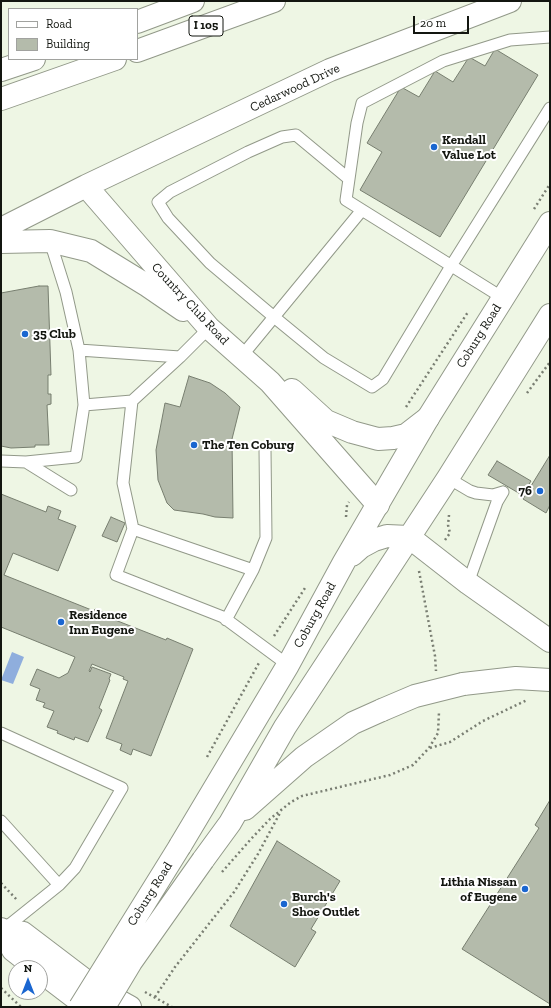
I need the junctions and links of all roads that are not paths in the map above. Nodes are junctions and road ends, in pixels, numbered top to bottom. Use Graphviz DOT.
graph roads {
  1 [pos="193,1"];
  2 [pos="274,1"];
  3 [pos="510,1"];
  4 [pos="138,22"];
  5 [pos="550,37"];
  6 [pos="138,51"];
  7 [pos="31,60"];
  8 [pos="111,60"];
  9 [pos="1,70"];
  10 [pos="1,99"];
  11 [pos="550,108"];
  12 [pos="349,179"];
  13 [pos="86,186"];
  14 [pos="362,210"];
  15 [pos="550,223"];
  16 [pos="1,229"];
  17 [pos="50,241"];
  18 [pos="1,242"];
  19 [pos="451,266"];
  20 [pos="503,298"];
  21 [pos="550,315"];
  22 [pos="274,317"];
  23 [pos="209,328"];
  24 [pos="79,350"];
  25 [pos="180,357"];
  26 [pos="241,357"];
  27 [pos="270,382"];
  28 [pos="132,401"];
  29 [pos="84,405"];
  30 [pos="428,418"];
  31 [pos="265,449"];
  32 [pos="1,461"];
  33 [pos="26,462"];
  34 [pos="448,478"];
  35 [pos="71,490"];
  36 [pos="378,505"];
  37 [pos="133,529"];
  38 [pos="409,537"];
  39 [pos="344,562"];
  40 [pos="253,570"];
  41 [pos="468,582"];
  42 [pos="226,620"];
  43 [pos="550,641"];
  44 [pos="288,665"];
  45 [pos="550,680"];
  46 [pos="1,733"];
  47 [pos="1,821"];
  48 [pos="230,823"];
  49 [pos="58,885"];
  50 [pos="2,930"];
  51 [pos="26,960"];
  52 [pos="48,977"];
  53 [pos="80,1007"];
  54 [pos="89,1007"];
  55 [pos="104,1007"];
  56 [pos="130,1007"];
  1 -- 4 [label="main road, I 105"];
  2 -- 6 [label="main road, I 105"];
  3 -- 13 [label="main road, Cedarwood Drive"];
  5 -- 12 [label="lane"];
  7 -- 9 [label="main road"];
  8 -- 10 [label="main road"];
  11 -- 19 [label="lane"];
  12 -- 14 [label="lane"];
  12 -- 22 [label="lane"];
  13 -- 16 [label="main road"];
  13 -- 23 [label="main road, Country Club Road"];
  14 -- 19 [label="lane"];
  14 -- 22 [label="lane"];
  15 -- 20 [label="main road, Coburg Road"];
  17 -- 18 [label="main road"];
  17 -- 23 [label="main road"];
  17 -- 24 [label="lane"];
  19 -- 20 [label="lane"];
  19 -- 22 [label="lane"];
  20 -- 30 [label="main road, Coburg Road"];
  21 -- 34 [label="main road, Coburg Road"];
  22 -- 26 [label="lane"];
  23 -- 25 [label="lane"];
  23 -- 26 [label="main road, Country Club Road"];
  24 -- 25 [label="lane"];
  24 -- 29 [label="lane"];
  25 -- 28 [label="lane"];
  26 -- 27 [label="main road, Country Club Road"];
  27 -- 30 [label="main road"];
  27 -- 36 [label="main road, Country Club Road"];
  28 -- 29 [label="lane"];
  28 -- 37 [label="lane"];
  29 -- 33 [label="lane"];
  30 -- 36 [label="main road, Coburg Road"];
  31 -- 40 [label="lane"];
  32 -- 33 [label="lane"];
  33 -- 35 [label="lane"];
  34 -- 38 [label="main road, Coburg Road"];
  34 -- 41 [label="lane"];
  36 -- 39 [label="main road, Coburg Road"];
  37 -- 40 [label="lane"];
  37 -- 42 [label="lane"];
  38 -- 39 [label="main road"];
  38 -- 41 [label="main road"];
  38 -- 48 [label="main road, Coburg Road"];
  39 -- 44 [label="main road, Coburg Road"];
  40 -- 42 [label="lane"];
  41 -- 43 [label="main road"];
  42 -- 44 [label="lane"];
  44 -- 53 [label="main road, Coburg Road, bridge"];
  45 -- 48 [label="main road, bridge"];
  46 -- 49 [label="lane"];
  47 -- 49 [label="lane"];
  48 -- 55 [label="main road, Coburg Road, bridge"];
  49 -- 50 [label="lane"];
  50 -- 51 [label="main road"];
  50 -- 56 [label="main road"];
  52 -- 54 [label="main road"];
}
